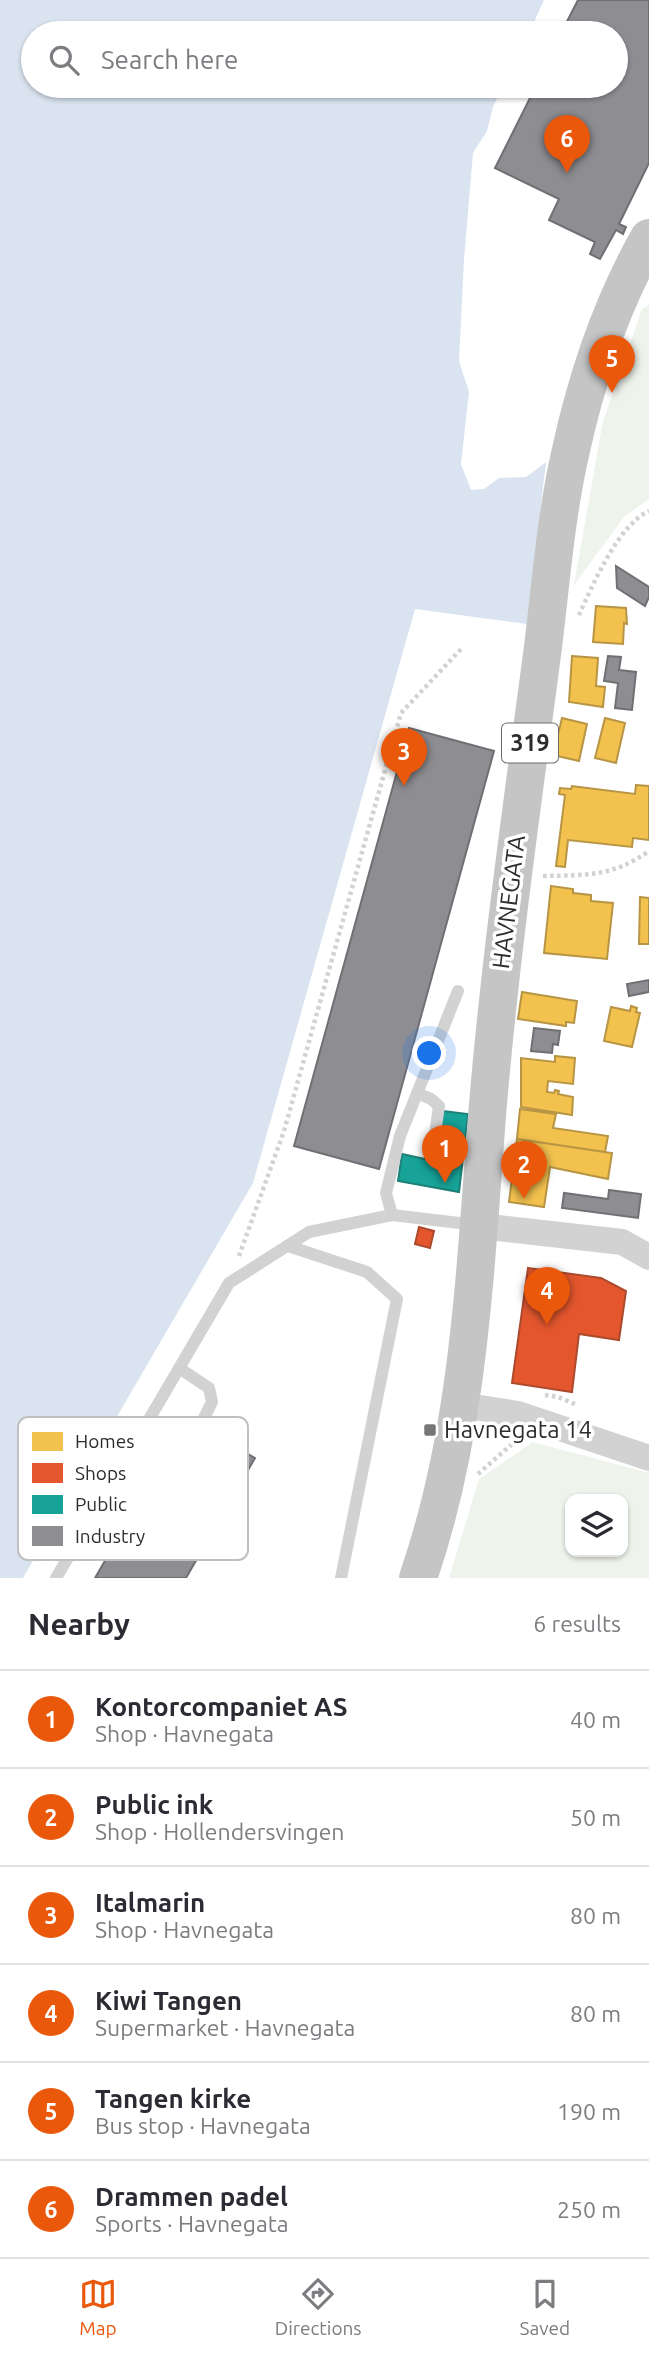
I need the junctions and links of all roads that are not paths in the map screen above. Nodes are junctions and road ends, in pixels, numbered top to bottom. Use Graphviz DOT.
graph roads {
  1 [pos="647,244"];
  2 [pos="458,991"];
  3 [pos="417,1093"];
  4 [pos="433,1141"];
  5 [pos="392,1215"];
  6 [pos="480,1226"];
  7 [pos="288,1246"];
  8 [pos="649,1256"];
  9 [pos="179,1368"];
  10 [pos="461,1405"];
  11 [pos="150,1417"];
  12 [pos="204,1417"];
  13 [pos="649,1458"];
  14 [pos="67,1560"];
  15 [pos="56,1578"];
  16 [pos="341,1578"];
  17 [pos="418,1578"];
  1 -- 6 [label="main road, HAVNEGATA / 319"];
  2 -- 3 [label="lane"];
  3 -- 4 [label="lane"];
  3 -- 5 [label="lane"];
  5 -- 6 [label="lane"];
  5 -- 7 [label="lane"];
  6 -- 8 [label="street"];
  6 -- 10 [label="main road, HAVNEGATA / 319"];
  7 -- 9 [label="lane"];
  7 -- 16 [label="lane"];
  9 -- 11 [label="lane"];
  9 -- 12 [label="lane"];
  10 -- 13 [label="street"];
  10 -- 17 [label="main road, HAVNEGATA / 319"];
  14 -- 15 [label="lane"];
}
